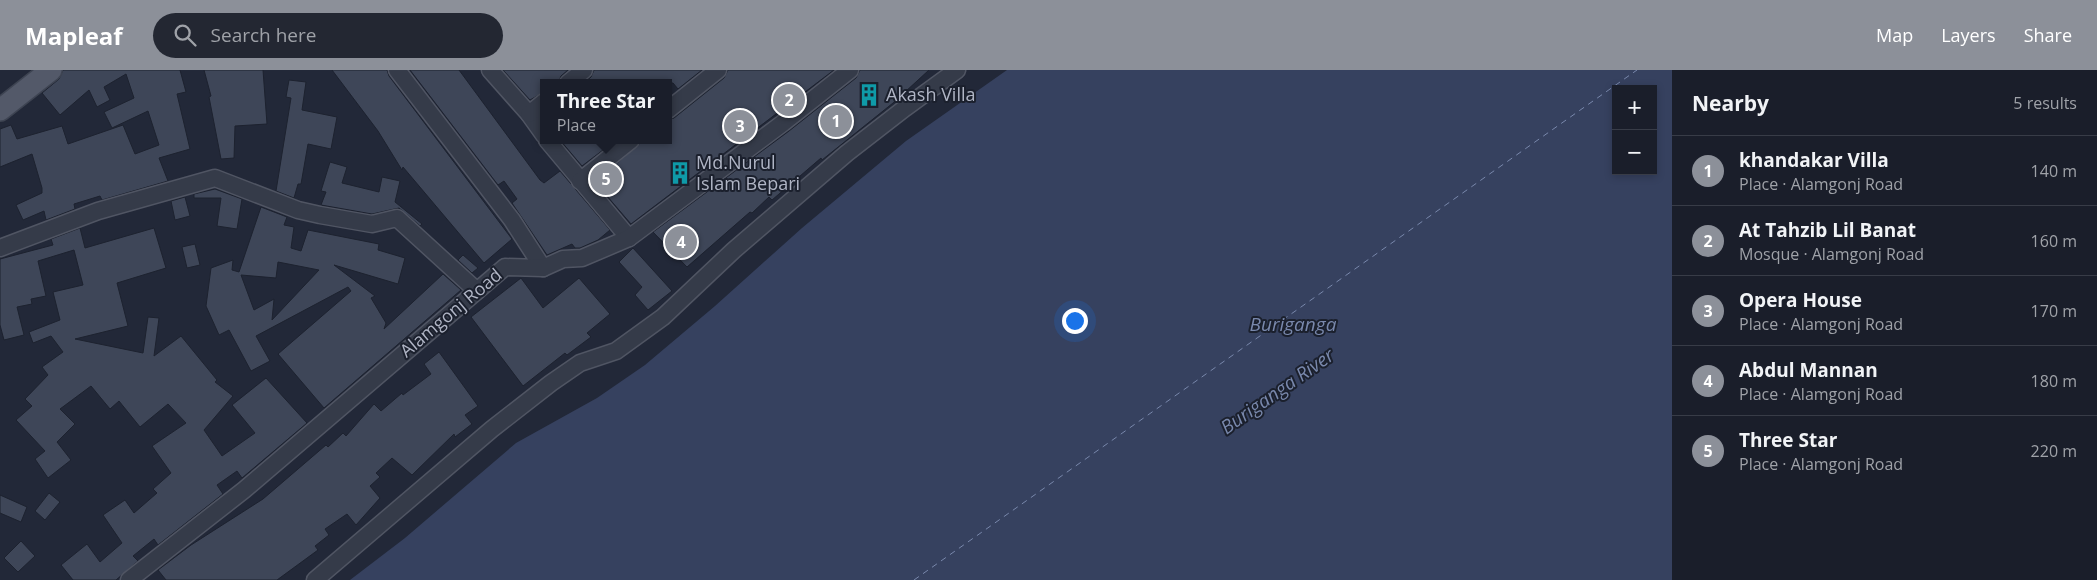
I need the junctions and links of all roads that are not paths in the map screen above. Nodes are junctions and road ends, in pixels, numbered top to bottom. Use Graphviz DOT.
graph roads {
  1 [pos="397,70"];
  2 [pos="490,70"];
  3 [pos="584,70"];
  4 [pos="718,70"];
  5 [pos="848,70"];
  6 [pos="949,72"];
  7 [pos="44,73"];
  8 [pos="573,79"];
  9 [pos="540,105"];
  10 [pos="672,107"];
  11 [pos="0,110"];
  12 [pos="529,114"];
  13 [pos="540,129"];
  14 [pos="550,144"];
  15 [pos="626,144"];
  16 [pos="580,181"];
  17 [pos="629,238"];
  18 [pos="0,248"];
  19 [pos="543,268"];
  20 [pos="477,291"];
  21 [pos="129,580"];
  22 [pos="315,580"];
  1 -- 19 [label="street"];
  2 -- 12 [label="street"];
  3 -- 8 [label="street"];
  4 -- 10 [label="street"];
  5 -- 17 [label="street, Alamgonj Road"];
  6 -- 22 [label="street"];
  7 -- 11 [label="main road"];
  9 -- 12 [label="street"];
  12 -- 13 [label="street"];
  14 -- 16 [label="street"];
  15 -- 16 [label="street"];
  16 -- 17 [label="street"];
  17 -- 19 [label="street, Alamgonj Road"];
  18 -- 20 [label="street"];
  19 -- 20 [label="street, Alamgonj Road"];
  20 -- 21 [label="street, Alamgonj Road"];
}
